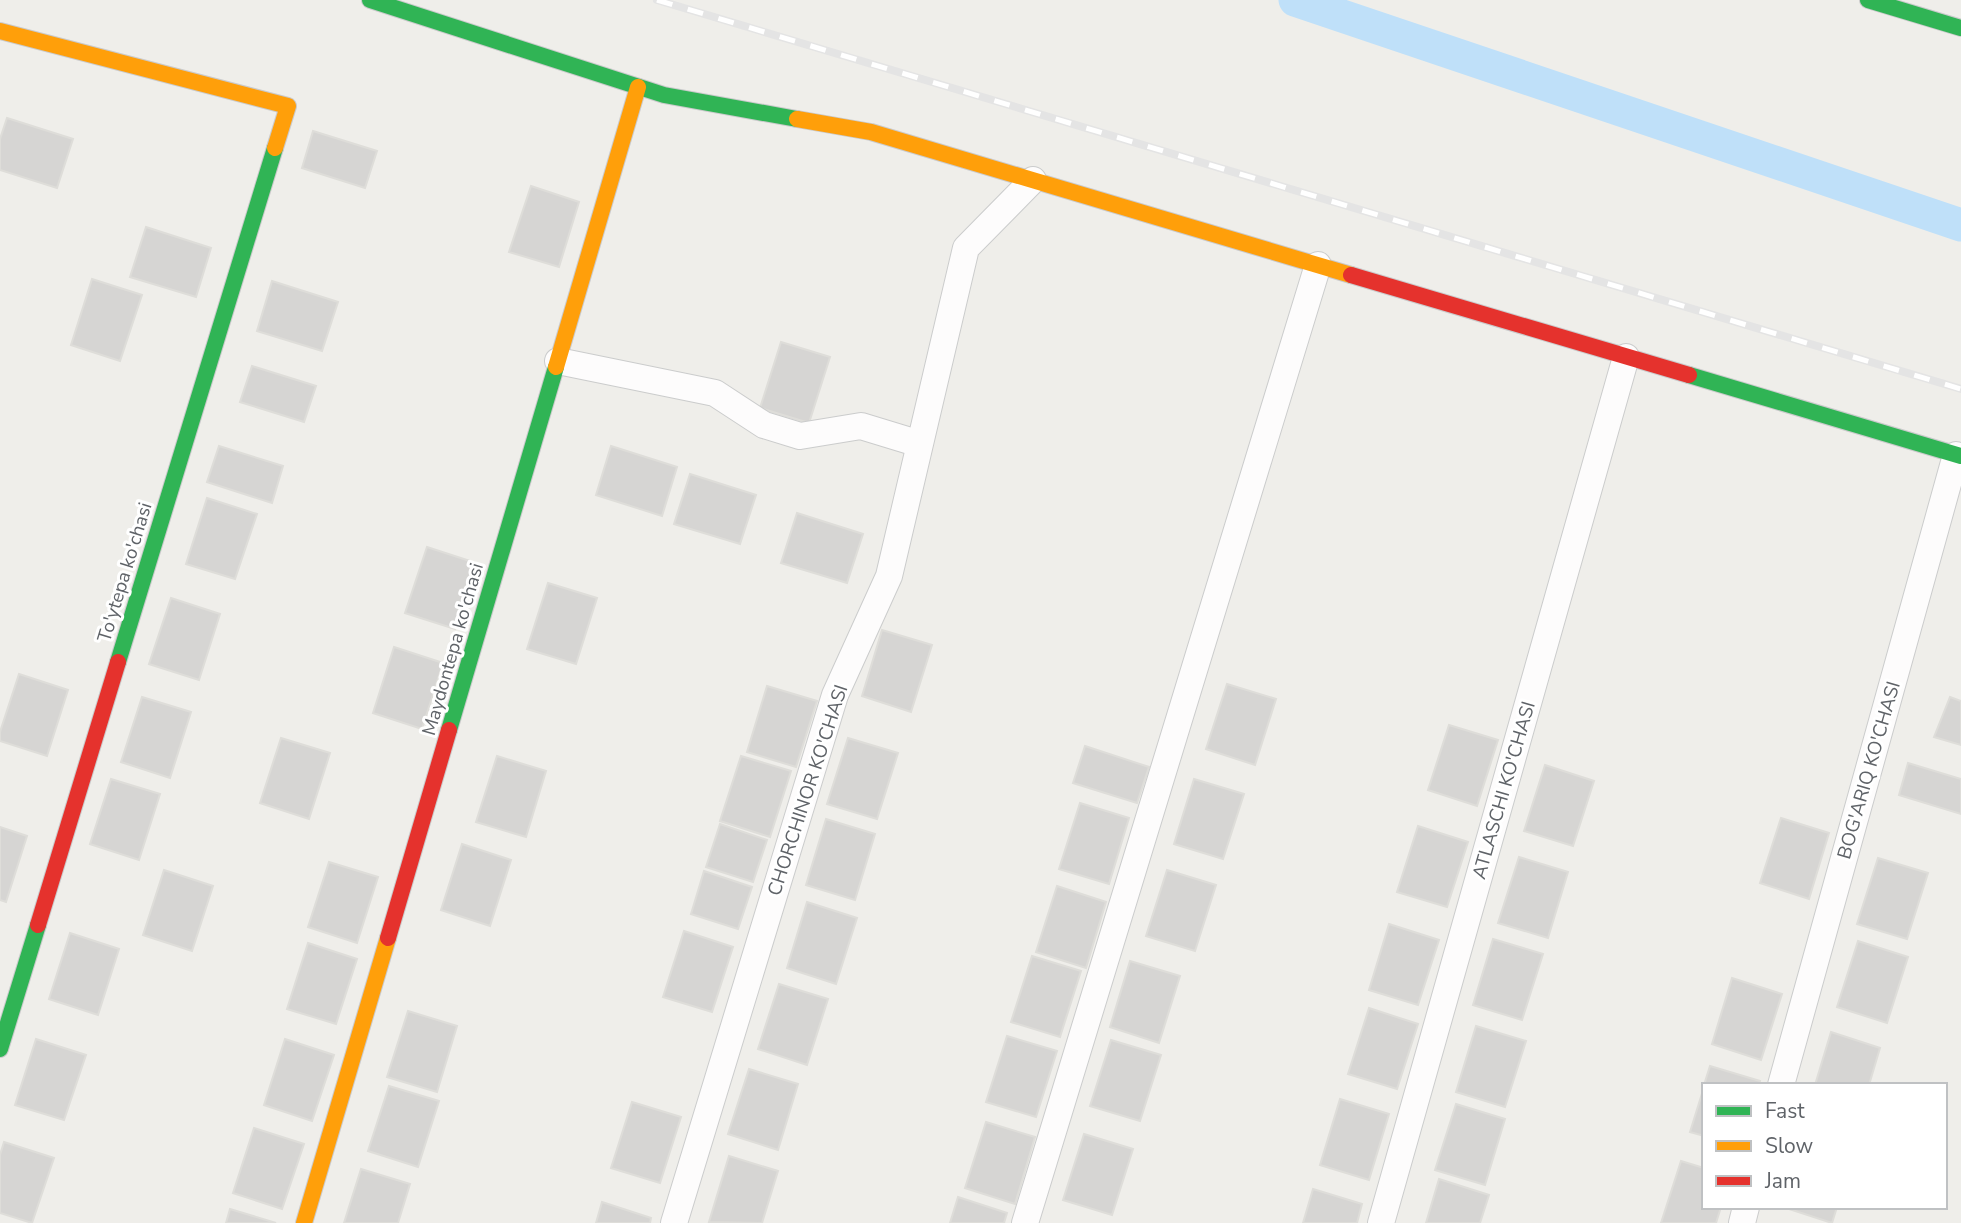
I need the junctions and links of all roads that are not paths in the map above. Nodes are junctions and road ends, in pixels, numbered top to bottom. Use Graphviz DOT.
graph roads {
  1 [pos="370,0"];
  2 [pos="1868,0"];
  3 [pos="1961,28"];
  4 [pos="0,31"];
  5 [pos="638,87"];
  6 [pos="1033,180"];
  7 [pos="1318,265"];
  8 [pos="1626,356"];
  9 [pos="558,362"];
  10 [pos="920,444"];
  11 [pos="1959,456"];
  12 [pos="0,1049"];
  13 [pos="1782,1083"];
  14 [pos="304,1223"];
  15 [pos="674,1223"];
  16 [pos="1025,1223"];
  17 [pos="1381,1223"];
  1 -- 5 [label="street"];
  2 -- 3 [label="street"];
  4 -- 12 [label="street, To'ytepa ko'chasi"];
  5 -- 6 [label="street"];
  5 -- 9 [label="street, Maydontepa ko'chasi"];
  6 -- 7 [label="street"];
  6 -- 10 [label="street, CHORCHINOR KO'CHASI"];
  7 -- 8 [label="street"];
  7 -- 16 [label="street"];
  8 -- 11 [label="street"];
  8 -- 17 [label="street, ATLASCHI KO'CHASI"];
  9 -- 10 [label="street"];
  9 -- 14 [label="street, Maydontepa ko'chasi"];
  10 -- 15 [label="street, CHORCHINOR KO'CHASI"];
  11 -- 13 [label="street, BOG'ARIQ KO'CHASI"];
}
